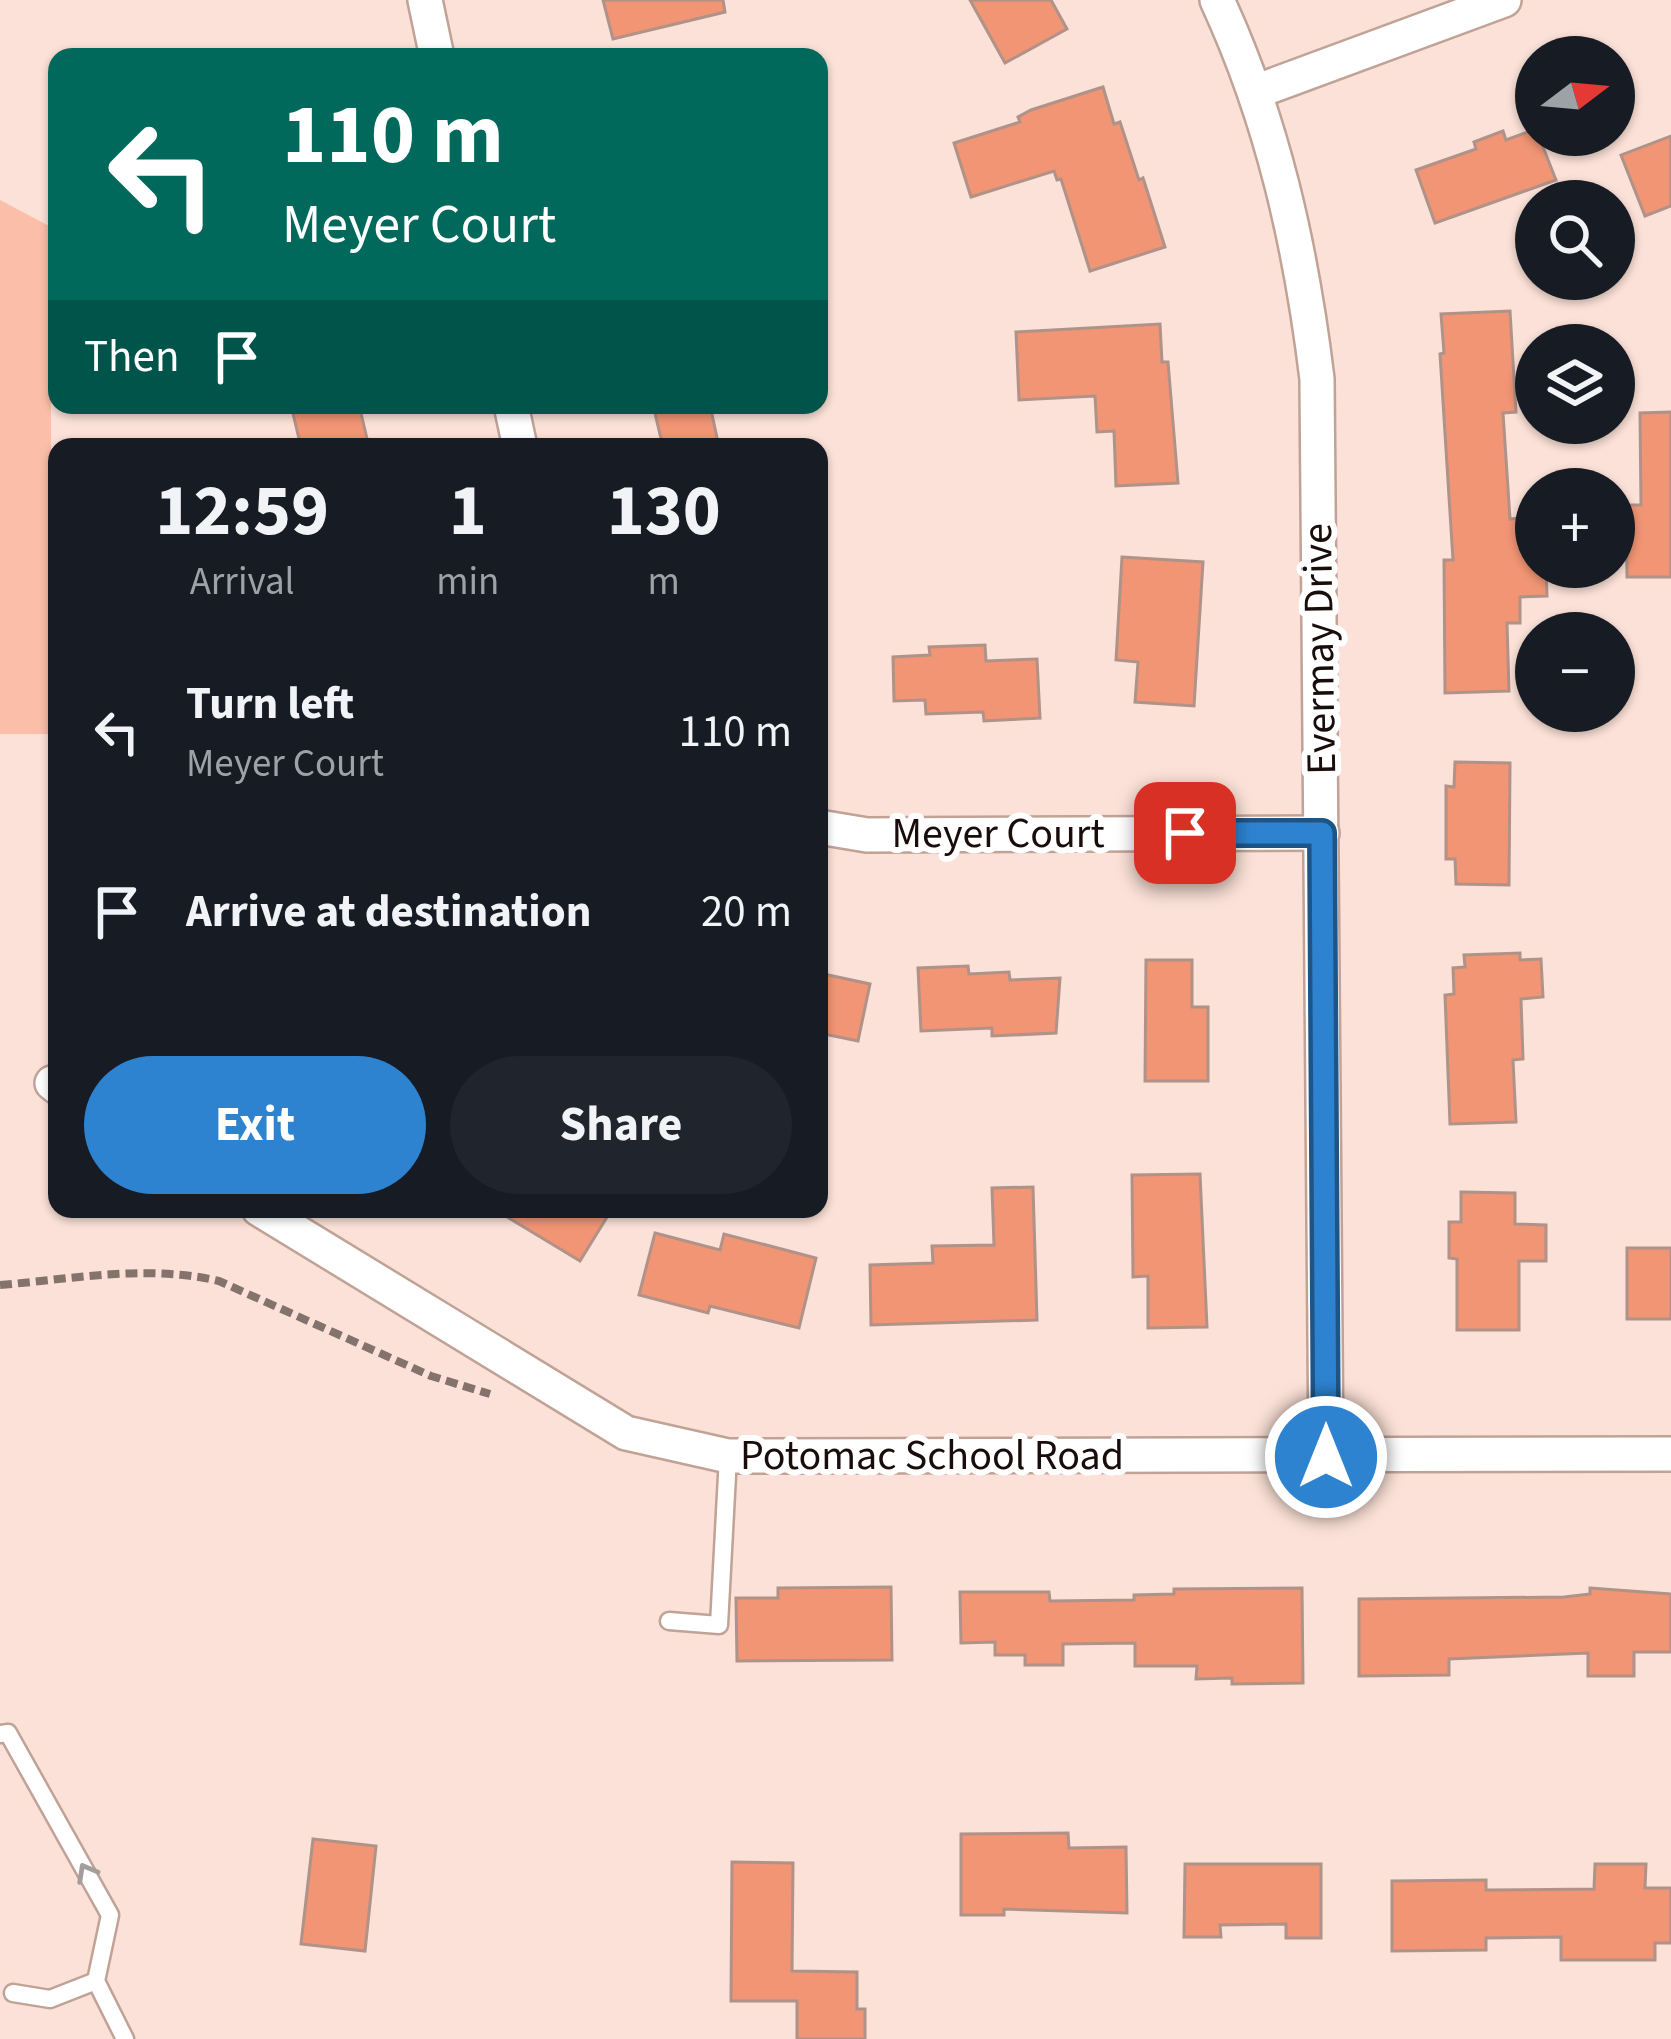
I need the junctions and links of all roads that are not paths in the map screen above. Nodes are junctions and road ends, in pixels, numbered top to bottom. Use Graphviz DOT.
graph roads {
  1 [pos="425,0"];
  2 [pos="1217,0"];
  3 [pos="1504,0"];
  4 [pos="435,48"];
  5 [pos="1255,92"];
  6 [pos="828,828"];
  7 [pos="1322,833"];
  8 [pos="274,1218"];
  9 [pos="1671,1454"];
  10 [pos="728,1456"];
  11 [pos="1326,1457"];
  12 [pos="669,1621"];
  13 [pos="0,1734"];
  14 [pos="96,1981"];
  15 [pos="13,1994"];
  16 [pos="124,2039"];
  1 -- 4 [label="street"];
  2 -- 5 [label="street, Evermay Drive"];
  3 -- 5 [label="street"];
  5 -- 7 [label="street, Evermay Drive"];
  6 -- 7 [label="street, Meyer Court"];
  7 -- 11 [label="street, Evermay Drive"];
  8 -- 10 [label="street, Potomac School Road"];
  9 -- 11 [label="street, Potomac School Road"];
  10 -- 11 [label="street, Potomac School Road"];
  10 -- 12 [label="lane"];
  14 -- 13 [label="lane, one-way"];
  14 -- 15 [label="lane"];
  14 -- 16 [label="lane"];
}
